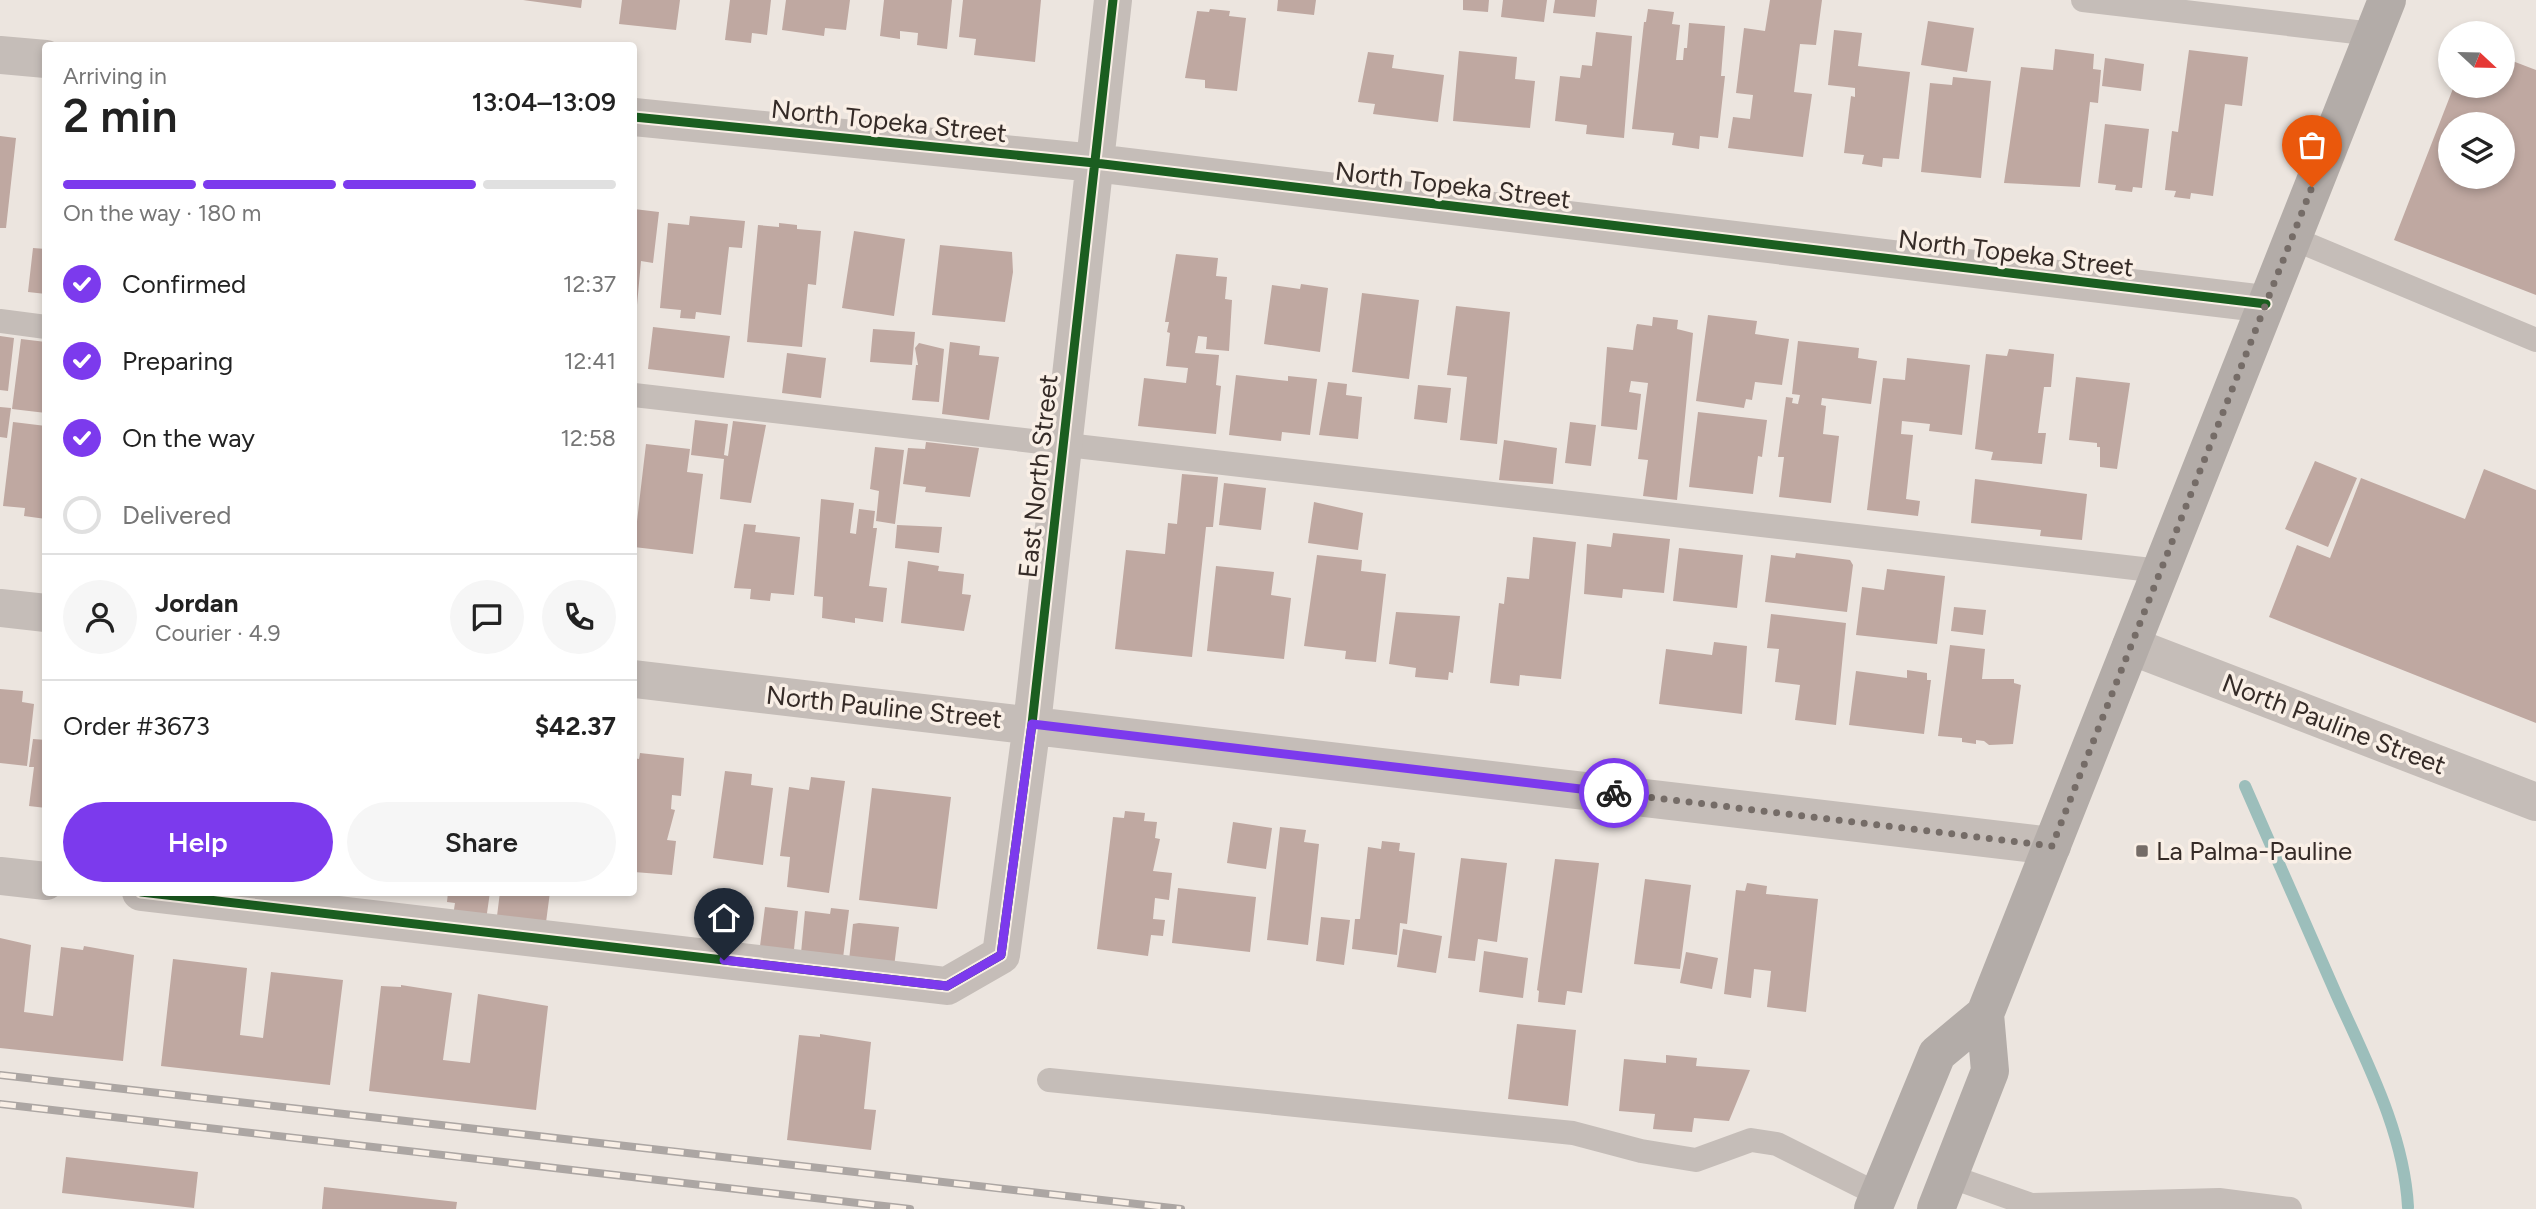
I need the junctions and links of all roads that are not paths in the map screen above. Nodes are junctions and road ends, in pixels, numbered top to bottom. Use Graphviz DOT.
graph roads {
  1 [pos="1113,0"];
  2 [pos="2083,0"];
  3 [pos="2380,17"];
  4 [pos="0,55"];
  5 [pos="42,59"];
  6 [pos="637,117"];
  7 [pos="1095,163"];
  8 [pos="2292,238"];
  9 [pos="2266,304"];
  10 [pos="0,321"];
  11 [pos="42,326"];
  12 [pos="2536,340"];
  13 [pos="637,395"];
  14 [pos="1062,444"];
  15 [pos="2160,571"];
  16 [pos="0,608"];
  17 [pos="42,613"];
  18 [pos="2131,646"];
  19 [pos="637,679"];
  20 [pos="1032,724"];
  21 [pos="2536,802"];
  22 [pos="2052,846"];
  23 [pos="0,876"];
  24 [pos="42,881"];
  25 [pos="175,896"];
  26 [pos="1985,1014"];
  27 [pos="1049,1080"];
  28 [pos="1942,1192"];
  29 [pos="1876,1202"];
  30 [pos="2290,1209"];
  1 -- 7 [label="street, East North Street"];
  2 -- 3 [label="lane"];
  3 -- 8 [label="main road"];
  4 -- 5 [label="street"];
  6 -- 7 [label="street, North Topeka Street"];
  7 -- 9 [label="street, North Topeka Street"];
  7 -- 14 [label="street, East North Street"];
  8 -- 9 [label="main road"];
  8 -- 12 [label="lane"];
  9 -- 15 [label="main road"];
  10 -- 11 [label="lane"];
  13 -- 14 [label="lane"];
  14 -- 15 [label="lane"];
  14 -- 20 [label="street, East North Street"];
  15 -- 18 [label="main road"];
  16 -- 17 [label="street"];
  18 -- 21 [label="street, North Pauline Street"];
  18 -- 22 [label="main road"];
  19 -- 20 [label="street, North Pauline Street"];
  20 -- 22 [label="street, North Pauline Street"];
  20 -- 25 [label="street, East North Street"];
  22 -- 26 [label="main road"];
  23 -- 24 [label="street"];
  26 -- 28 [label="main road"];
  26 -- 29 [label="main road"];
  27 -- 29 [label="lane"];
  28 -- 30 [label="lane"];
}
